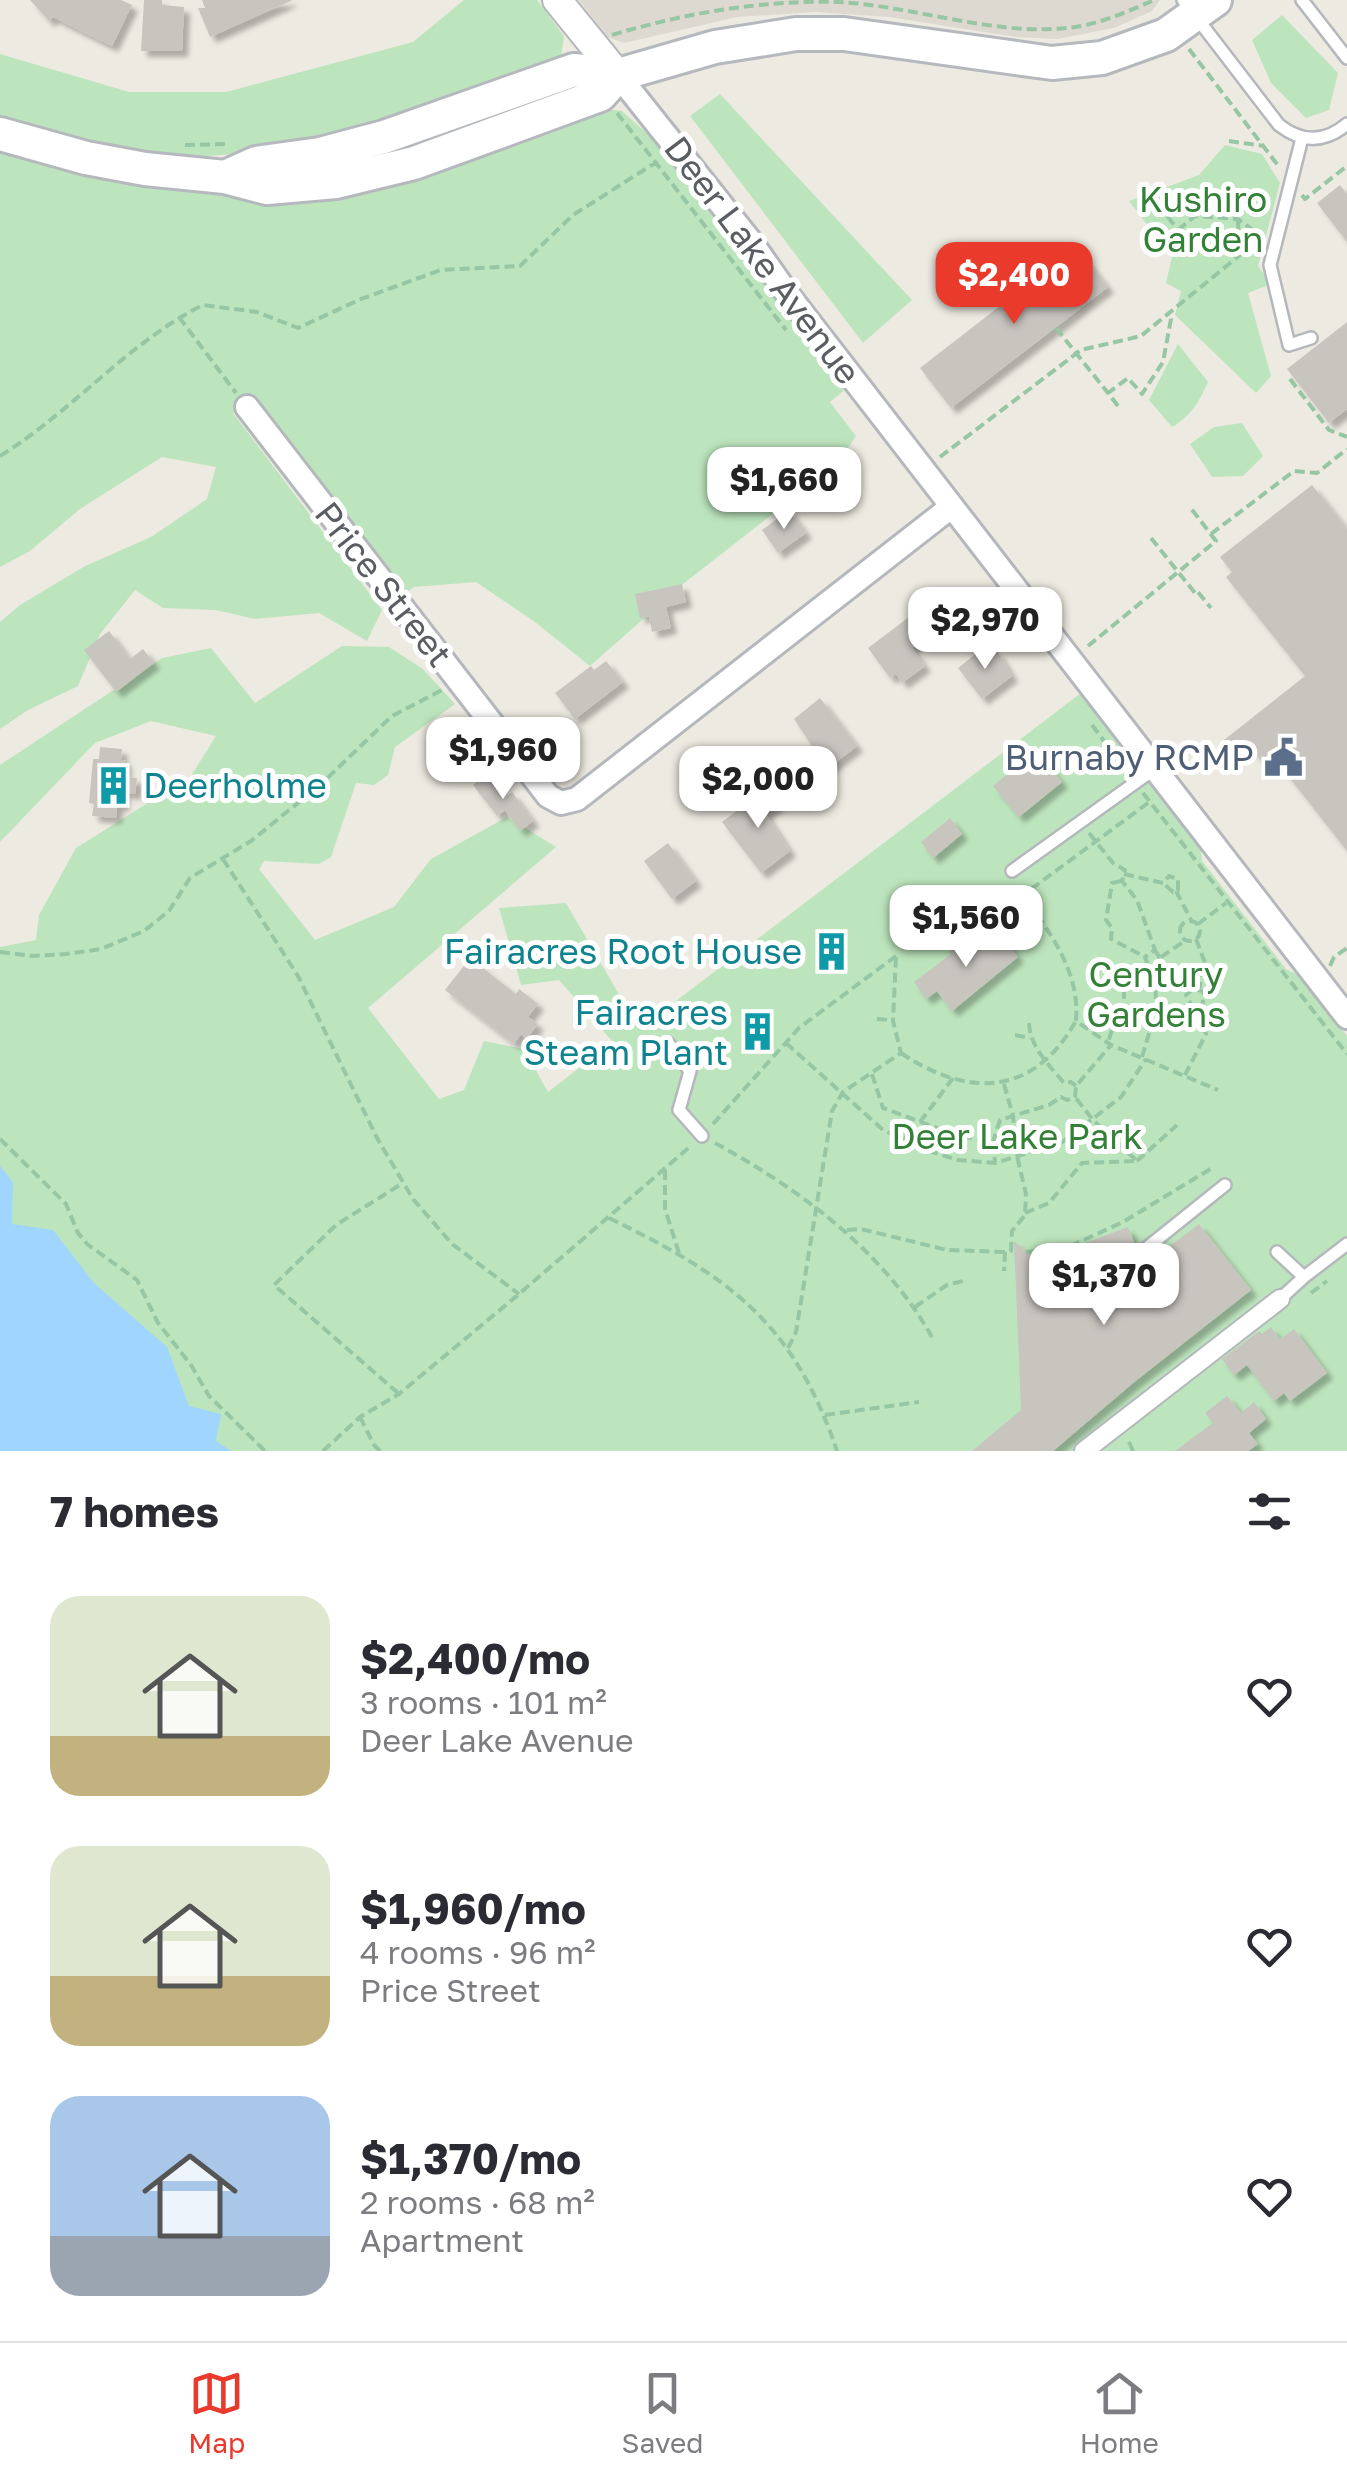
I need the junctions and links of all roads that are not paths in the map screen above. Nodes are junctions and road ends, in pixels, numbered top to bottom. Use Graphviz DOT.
graph roads {
  1 [pos="557,0"];
  2 [pos="1302,0"];
  3 [pos="1198,5"];
  4 [pos="1347,58"];
  5 [pos="618,74"];
  6 [pos="1347,124"];
  7 [pos="0,134"];
  8 [pos="1302,138"];
  9 [pos="1311,338"];
  10 [pos="247,408"];
  11 [pos="951,507"];
  12 [pos="1153,770"];
  13 [pos="1012,871"];
  14 [pos="1343,1002"];
  15 [pos="668,1042"];
  16 [pos="702,1136"];
  17 [pos="1225,1185"];
  18 [pos="1347,1244"];
  19 [pos="1277,1252"];
  20 [pos="1124,1266"];
  21 [pos="1304,1277"];
  22 [pos="1280,1300"];
  23 [pos="1084,1451"];
  1 -- 5 [label="street"];
  2 -- 4 [label="lane"];
  3 -- 5 [label="main road"];
  3 -- 8 [label="lane"];
  5 -- 7 [label="main road"];
  5 -- 11 [label="street, Deer Lake Avenue"];
  6 -- 8 [label="lane"];
  8 -- 9 [label="lane"];
  10 -- 11 [label="street, Price Street"];
  11 -- 12 [label="street, Deer Lake Avenue"];
  12 -- 13 [label="lane"];
  12 -- 14 [label="street, Deer Lake Avenue"];
  15 -- 16 [label="lane"];
  17 -- 20 [label="lane"];
  18 -- 21 [label="lane"];
  19 -- 21 [label="lane"];
  21 -- 22 [label="lane"];
  22 -- 23 [label="street"];
}
